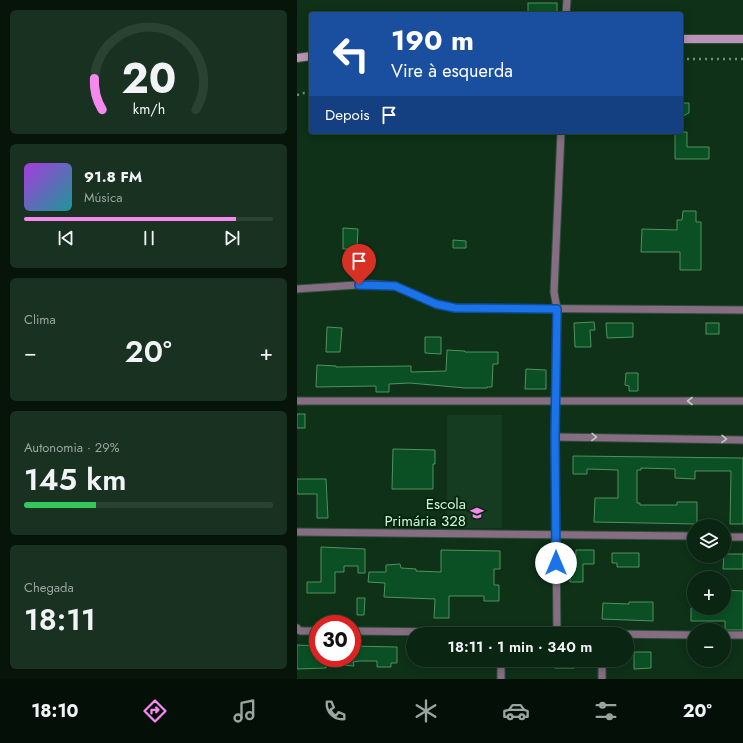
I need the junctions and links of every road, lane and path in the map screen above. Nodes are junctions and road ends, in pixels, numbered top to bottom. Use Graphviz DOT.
graph roads {
  1 [pos="567,0"];
  2 [pos="566,12"];
  3 [pos="683,39"];
  4 [pos="743,39"];
  5 [pos="309,56"];
  6 [pos="297,58"];
  7 [pos="561,134"];
  8 [pos="297,289"];
  9 [pos="557,309"];
  10 [pos="743,310"];
  11 [pos="297,401"];
  12 [pos="555,401"];
  13 [pos="743,401"];
  14 [pos="555,437"];
  15 [pos="743,440"];
  16 [pos="297,532"];
  17 [pos="556,535"];
  18 [pos="687,536"];
  19 [pos="731,536"];
  20 [pos="743,537"];
  21 [pos="557,627"];
  22 [pos="297,628"];
  23 [pos="309,631"];
  24 [pos="361,631"];
  25 [pos="406,632"];
  26 [pos="634,634"];
  27 [pos="687,635"];
  28 [pos="731,635"];
  29 [pos="743,635"];
  30 [pos="501,667"];
  31 [pos="602,667"];
  32 [pos="501,679"];
  33 [pos="602,679"];
  1 -- 2 [label="street"];
  3 -- 4 [label="street"];
  5 -- 6 [label="street"];
  7 -- 9 [label="street"];
  8 -- 9 [label="street"];
  9 -- 10 [label="street"];
  9 -- 12 [label="street"];
  11 -- 12 [label="street"];
  13 -- 12 [label="street, one-way"];
  12 -- 14 [label="street"];
  14 -- 15 [label="street, one-way"];
  14 -- 17 [label="street"];
  16 -- 17 [label="street"];
  17 -- 18 [label="street"];
  17 -- 21 [label="street"];
  19 -- 20 [label="street"];
  22 -- 23 [label="street"];
  24 -- 25 [label="street"];
  26 -- 27 [label="street"];
  28 -- 29 [label="street"];
  30 -- 32 [label="street"];
  31 -- 33 [label="street"];
}
